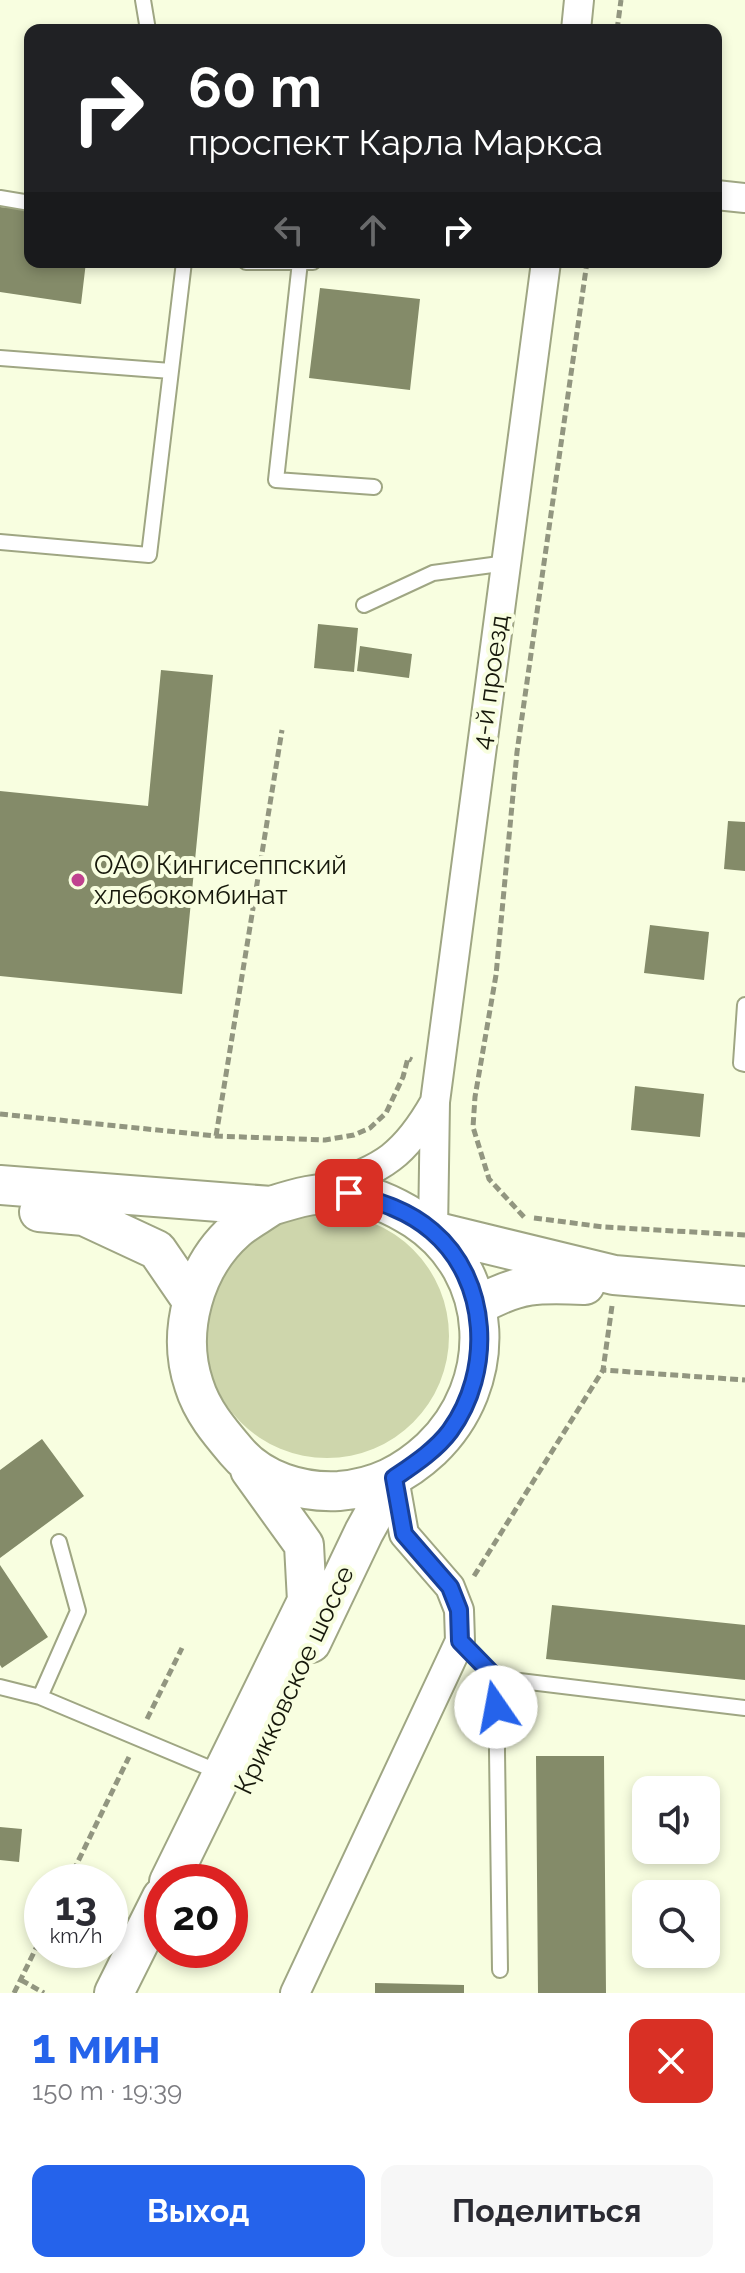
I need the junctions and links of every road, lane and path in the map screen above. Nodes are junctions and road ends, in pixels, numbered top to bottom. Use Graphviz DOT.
graph roads {
  1 [pos="143,0"];
  2 [pos="579,0"];
  3 [pos="621,0"];
  4 [pos="147,24"];
  5 [pos="577,24"];
  6 [pos="618,24"];
  7 [pos="722,196"];
  8 [pos="0,198"];
  9 [pos="745,198"];
  10 [pos="24,202"];
  11 [pos="183,268"];
  12 [pos="299,268"];
  13 [pos="545,268"];
  14 [pos="586,268"];
  15 [pos="0,358"];
  16 [pos="171,371"];
  17 [pos="374,487"];
  18 [pos="0,542"];
  19 [pos="507,563"];
  20 [pos="364,605"];
  21 [pos="282,730"];
  22 [pos="745,1005"];
  23 [pos="408,1058"];
  24 [pos="745,1064"];
  25 [pos="435,1102"];
  26 [pos="0,1114"];
  27 [pos="216,1136"];
  28 [pos="0,1185"];
  29 [pos="287,1201"];
  30 [pos="0,1209"];
  31 [pos="433,1231"];
  32 [pos="745,1235"];
  33 [pos="616,1286"];
  34 [pos="745,1286"];
  35 [pos="745,1297"];
  36 [pos="192,1301"];
  37 [pos="477,1306"];
  38 [pos="603,1370"];
  39 [pos="745,1380"];
  40 [pos="242,1458"];
  41 [pos="394,1478"];
  42 [pos="59,1542"];
  43 [pos="457,1604"];
  44 [pos="460,1641"];
  45 [pos="182,1648"];
  46 [pos="496,1678"];
  47 [pos="0,1687"];
  48 [pos="40,1697"];
  49 [pos="745,1708"];
  50 [pos="138,1738"];
  51 [pos="234,1778"];
  52 [pos="77,1864"];
  53 [pos="180,1864"];
  54 [pos="203,1864"];
  55 [pos="144,1933"];
  56 [pos="27,1968"];
  57 [pos="153,1968"];
  58 [pos="500,1970"];
  59 [pos="21,1980"];
  60 [pos="14,1993"];
  61 [pos="44,1993"];
  62 [pos="114,1993"];
  63 [pos="141,1993"];
  64 [pos="295,1993"];
  1 -- 4 [label="lane"];
  2 -- 5 [label="street"];
  3 -- 6 [label="path"];
  7 -- 9 [label="street"];
  8 -- 10 [label="lane"];
  11 -- 16 [label="lane"];
  12 -- 17 [label="lane"];
  13 -- 19 [label="street, 4-й проезд"];
  14 -- 32 [label="path"];
  15 -- 16 [label="lane"];
  16 -- 18 [label="lane"];
  19 -- 20 [label="lane"];
  19 -- 25 [label="street, 4-й проезд"];
  21 -- 27 [label="path"];
  22 -- 24 [label="lane"];
  23 -- 27 [label="path"];
  25 -- 29 [label="street, 4-й проезд"];
  25 -- 31 [label="street, 4-й проезд"];
  26 -- 27 [label="path"];
  28 -- 29 [label="main road"];
  29 -- 31 [label="main road"];
  29 -- 36 [label="main road"];
  30 -- 36 [label="main road"];
  31 -- 34 [label="main road"];
  31 -- 37 [label="main road"];
  33 -- 35 [label="main road"];
  33 -- 37 [label="main road"];
  33 -- 38 [label="path"];
  36 -- 40 [label="main road"];
  37 -- 41 [label="main road"];
  38 -- 39 [label="path"];
  38 -- 43 [label="path"];
  40 -- 41 [label="main road"];
  40 -- 51 [label="main road"];
  41 -- 43 [label="street"];
  41 -- 51 [label="main road, Крикковское шоссе"];
  42 -- 48 [label="lane"];
  43 -- 44 [label="street"];
  44 -- 46 [label="lane"];
  44 -- 64 [label="street"];
  45 -- 50 [label="path"];
  46 -- 49 [label="lane"];
  46 -- 58 [label="lane"];
  47 -- 48 [label="lane"];
  48 -- 50 [label="lane"];
  50 -- 51 [label="lane"];
  50 -- 52 [label="path"];
  51 -- 53 [label="main road"];
  51 -- 54 [label="main road, Крикковское шоссе"];
  55 -- 62 [label="main road"];
  56 -- 59 [label="path"];
  57 -- 63 [label="main road"];
  59 -- 60 [label="path"];
  59 -- 61 [label="path"];
}
